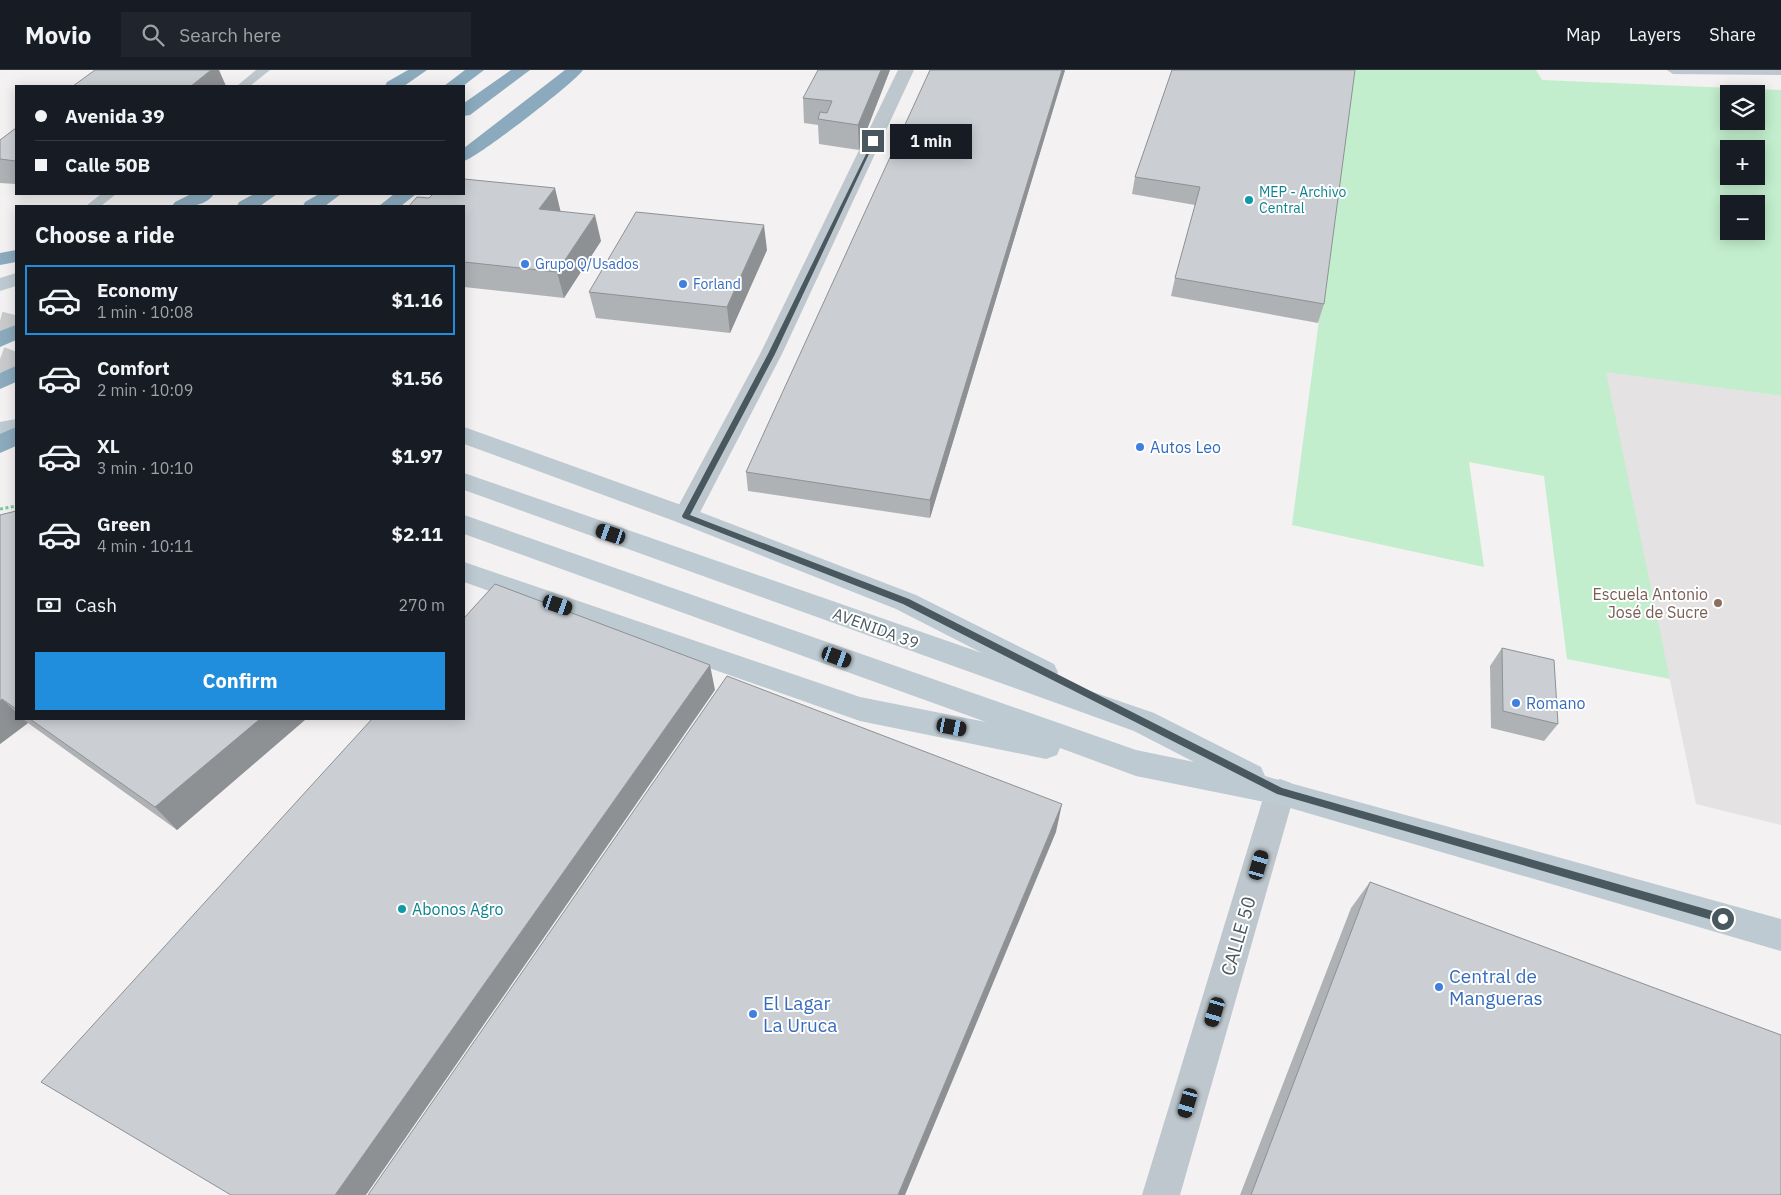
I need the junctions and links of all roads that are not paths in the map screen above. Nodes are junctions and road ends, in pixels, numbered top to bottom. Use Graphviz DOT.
graph roads {
  1 [pos="264,70"];
  2 [pos="419,70"];
  3 [pos="476,70"];
  4 [pos="522,70"];
  5 [pos="575,70"];
  6 [pos="906,70"];
  7 [pos="1674,70"];
  8 [pos="1781,72"];
  9 [pos="244,85"];
  10 [pos="395,85"];
  11 [pos="454,85"];
  12 [pos="465,110"];
  13 [pos="465,155"];
  14 [pos="108,195"];
  15 [pos="266,195"];
  16 [pos="330,195"];
  17 [pos="404,195"];
  18 [pos="94,205"];
  19 [pos="248,205"];
  20 [pos="314,205"];
  21 [pos="390,205"];
  22 [pos="15,256"];
  23 [pos="0,259"];
  24 [pos="15,279"];
  25 [pos="0,285"];
  26 [pos="15,332"];
  27 [pos="0,340"];
  28 [pos="15,374"];
  29 [pos="0,382"];
  30 [pos="15,427"];
  31 [pos="0,430"];
  32 [pos="465,435"];
  33 [pos="15,436"];
  34 [pos="0,445"];
  35 [pos="465,482"];
  36 [pos="686,516"];
  37 [pos="465,524"];
  38 [pos="465,572"];
  39 [pos="1144,722"];
  40 [pos="1136,763"];
  41 [pos="1280,792"];
  42 [pos="1781,935"];
  43 [pos="1161,1195"];
  1 -- 9 [label="lane"];
  2 -- 10 [label="highway"];
  3 -- 11 [label="highway"];
  4 -- 12 [label="highway"];
  5 -- 13 [label="highway"];
  6 -- 36 [label="street"];
  7 -- 8 [label="lane"];
  14 -- 18 [label="lane"];
  15 -- 19 [label="highway"];
  16 -- 20 [label="highway"];
  17 -- 21 [label="highway"];
  22 -- 23 [label="highway"];
  24 -- 25 [label="main road"];
  26 -- 27 [label="highway"];
  28 -- 29 [label="highway"];
  30 -- 31 [label="main road"];
  32 -- 36 [label="main road"];
  33 -- 34 [label="highway"];
  35 -- 39 [label="main road, AVENIDA 39"];
  36 -- 39 [label="main road"];
  37 -- 40 [label="main road, AVENIDA 39"];
  38 -- 40 [label="main road"];
  39 -- 41 [label="main road, AVENIDA 39"];
  40 -- 41 [label="main road, AVENIDA 39"];
  41 -- 42 [label="main road, AVENIDA 39"];
  41 -- 43 [label="street, CALLE 50"];
}
